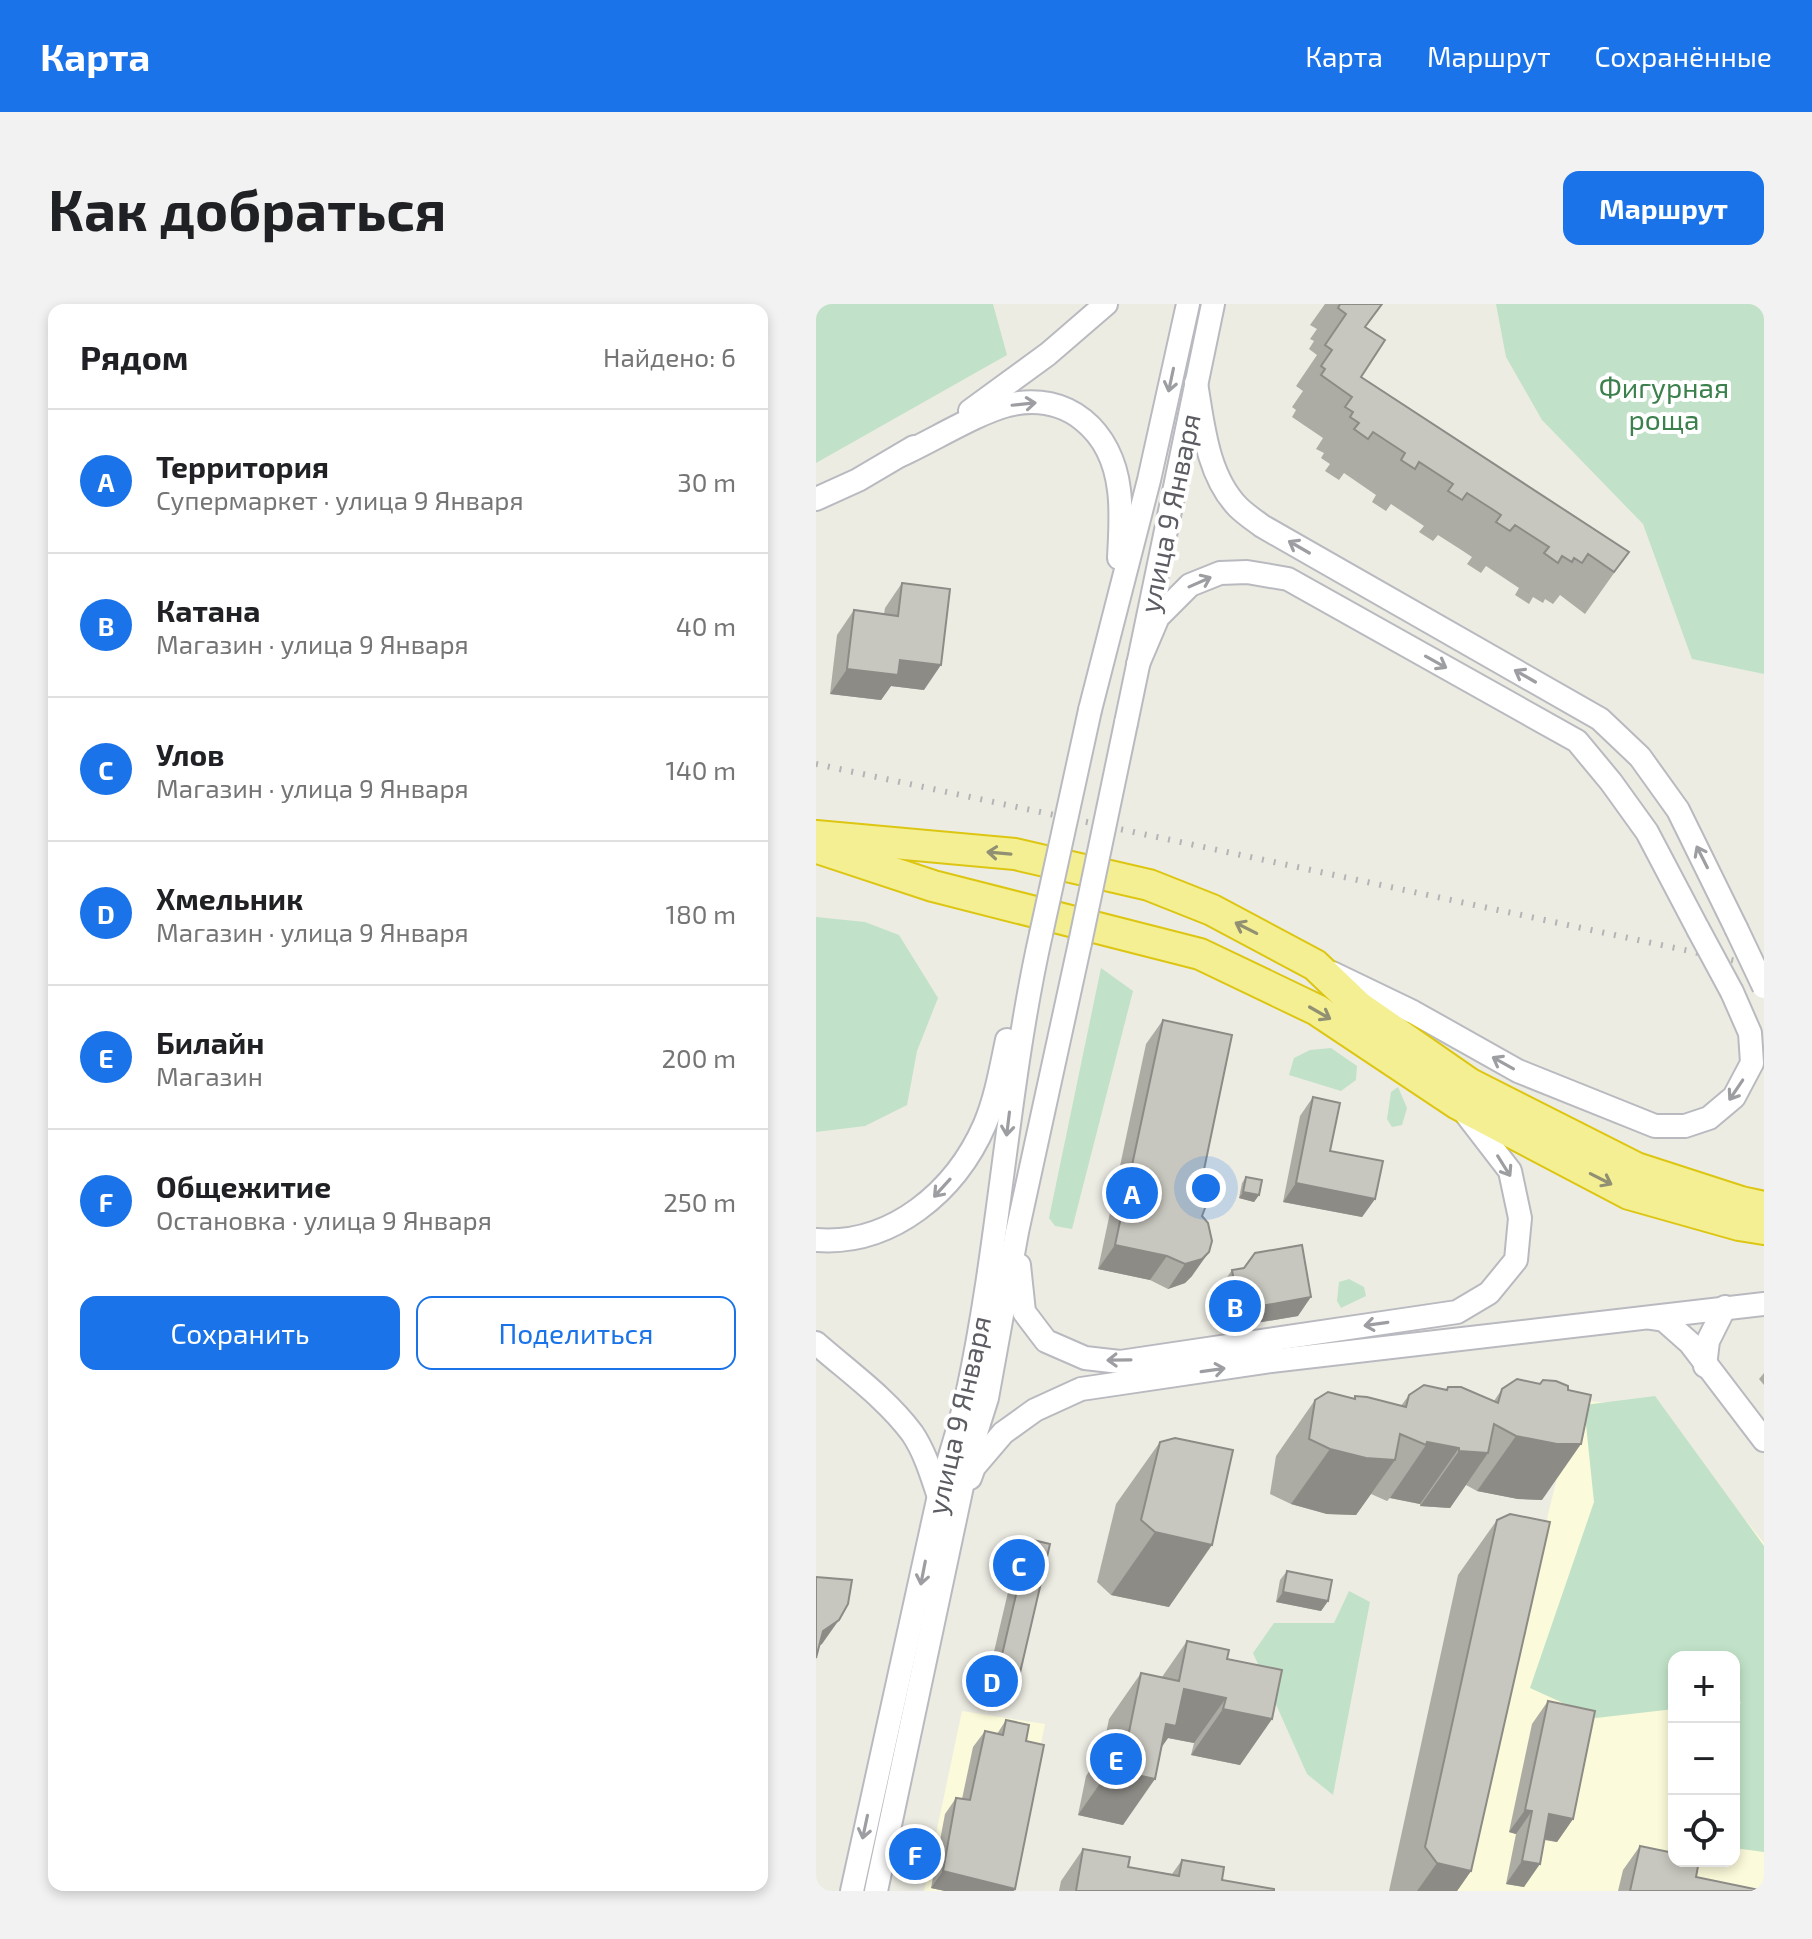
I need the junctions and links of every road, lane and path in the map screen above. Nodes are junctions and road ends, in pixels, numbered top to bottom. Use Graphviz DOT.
graph roads {
  1 [pos="1106,304"];
  2 [pos="1188,304"];
  3 [pos="1213,304"];
  4 [pos="1196,383"];
  5 [pos="901,455"];
  6 [pos="816,499"];
  7 [pos="1114,610"];
  8 [pos="1138,664"];
  9 [pos="816,836"];
  10 [pos="816,847"];
  11 [pos="816,862"];
  12 [pos="933,886"];
  13 [pos="1035,964"];
  14 [pos="1315,965"];
  15 [pos="1764,987"];
  16 [pos="1458,1104"];
  17 [pos="1764,1207"];
  18 [pos="1764,1229"];
  19 [pos="1017,1232"];
  20 [pos="816,1240"];
  21 [pos="1764,1304"];
  22 [pos="1725,1307"];
  23 [pos="1646,1317"];
  24 [pos="816,1343"];
  25 [pos="1705,1366"];
  26 [pos="1764,1440"];
  27 [pos="948,1502"];
  28 [pos="852,1891"];
  29 [pos="876,1891"];
  1 -- 5 [label="main road"];
  2 -- 7 [label="main road, улица 9 Января, one-way"];
  3 -- 4 [label="main road, улица 9 Января"];
  4 -- 8 [label="main road, улица 9 Января"];
  15 -- 4 [label="main road, one-way, bridge"];
  5 -- 6 [label="main road"];
  5 -- 7 [label="main road, one-way"];
  7 -- 13 [label="main road, улица 9 Января, bridge"];
  8 -- 14 [label="main road, one-way, bridge"];
  8 -- 19 [label="main road, улица 9 Января, bridge"];
  14 -- 9 [label="highway, one-way"];
  10 -- 12 [label="highway"];
  11 -- 12 [label="main road"];
  12 -- 16 [label="highway, one-way"];
  13 -- 20 [label="main road, one-way"];
  13 -- 27 [label="main road, улица 9 Января, one-way"];
  14 -- 17 [label="highway"];
  16 -- 18 [label="highway, one-way"];
  16 -- 19 [label="main road, one-way"];
  19 -- 27 [label="main road, улица 9 Января"];
  21 -- 22 [label="main road"];
  22 -- 23 [label="main road"];
  22 -- 25 [label="main road"];
  23 -- 25 [label="main road"];
  27 -- 23 [label="main road, one-way"];
  24 -- 27 [label="main road"];
  25 -- 26 [label="main road"];
  27 -- 28 [label="main road, улица 9 Января, one-way"];
  27 -- 29 [label="main road, улица 9 Января"];
}
